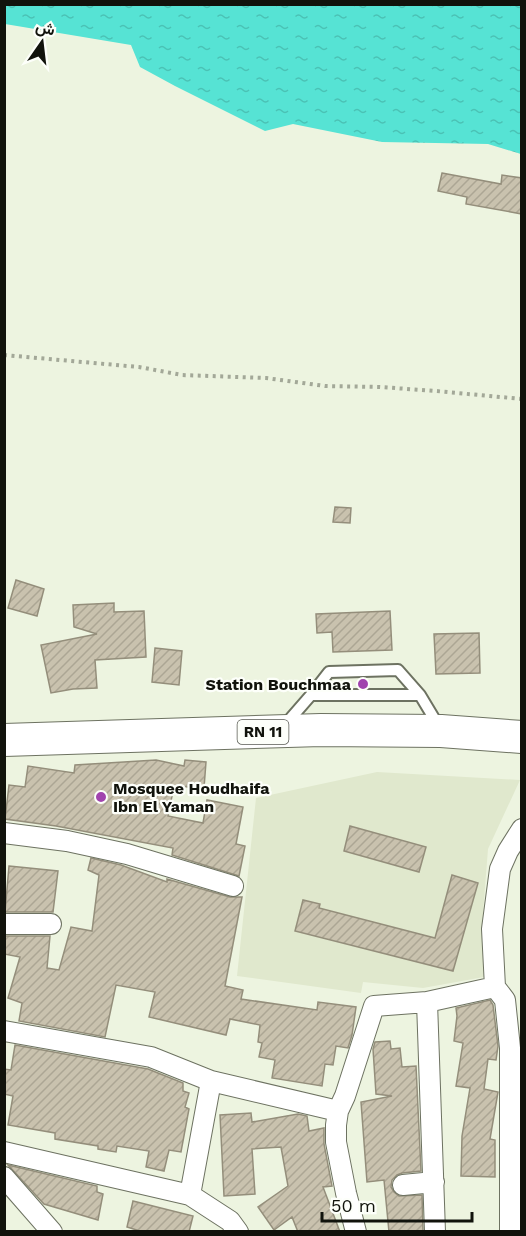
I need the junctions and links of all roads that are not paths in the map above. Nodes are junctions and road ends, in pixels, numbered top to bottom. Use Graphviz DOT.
graph roads {
  1 [pos="311,695"];
  2 [pos="420,695"];
  3 [pos="279,731"];
  4 [pos="441,731"];
  5 [pos="522,737"];
  6 [pos="4,740"];
  7 [pos="522,829"];
  8 [pos="4,833"];
  9 [pos="233,886"];
  10 [pos="4,924"];
  11 [pos="51,924"];
  12 [pos="495,987"];
  13 [pos="427,1002"];
  14 [pos="4,1031"];
  15 [pos="211,1081"];
  16 [pos="338,1111"];
  17 [pos="4,1152"];
  18 [pos="4,1178"];
  19 [pos="434,1182"];
  20 [pos="403,1185"];
  21 [pos="190,1195"];
  22 [pos="52,1232"];
  23 [pos="238,1232"];
  24 [pos="356,1232"];
  25 [pos="435,1232"];
  26 [pos="510,1232"];
  1 -- 2 [label="lane"];
  1 -- 2 [label="lane"];
  1 -- 3 [label="lane"];
  2 -- 4 [label="lane"];
  3 -- 4 [label="main road, RN 11"];
  3 -- 6 [label="main road, RN 11"];
  4 -- 5 [label="main road, RN 11"];
  7 -- 12 [label="street"];
  8 -- 9 [label="street"];
  10 -- 11 [label="street"];
  12 -- 13 [label="street"];
  12 -- 26 [label="street"];
  13 -- 16 [label="street"];
  13 -- 19 [label="street"];
  14 -- 15 [label="street"];
  15 -- 16 [label="street"];
  15 -- 21 [label="street"];
  16 -- 24 [label="street"];
  17 -- 21 [label="street"];
  18 -- 22 [label="street"];
  19 -- 20 [label="street"];
  19 -- 25 [label="street"];
  21 -- 23 [label="street"];
}
